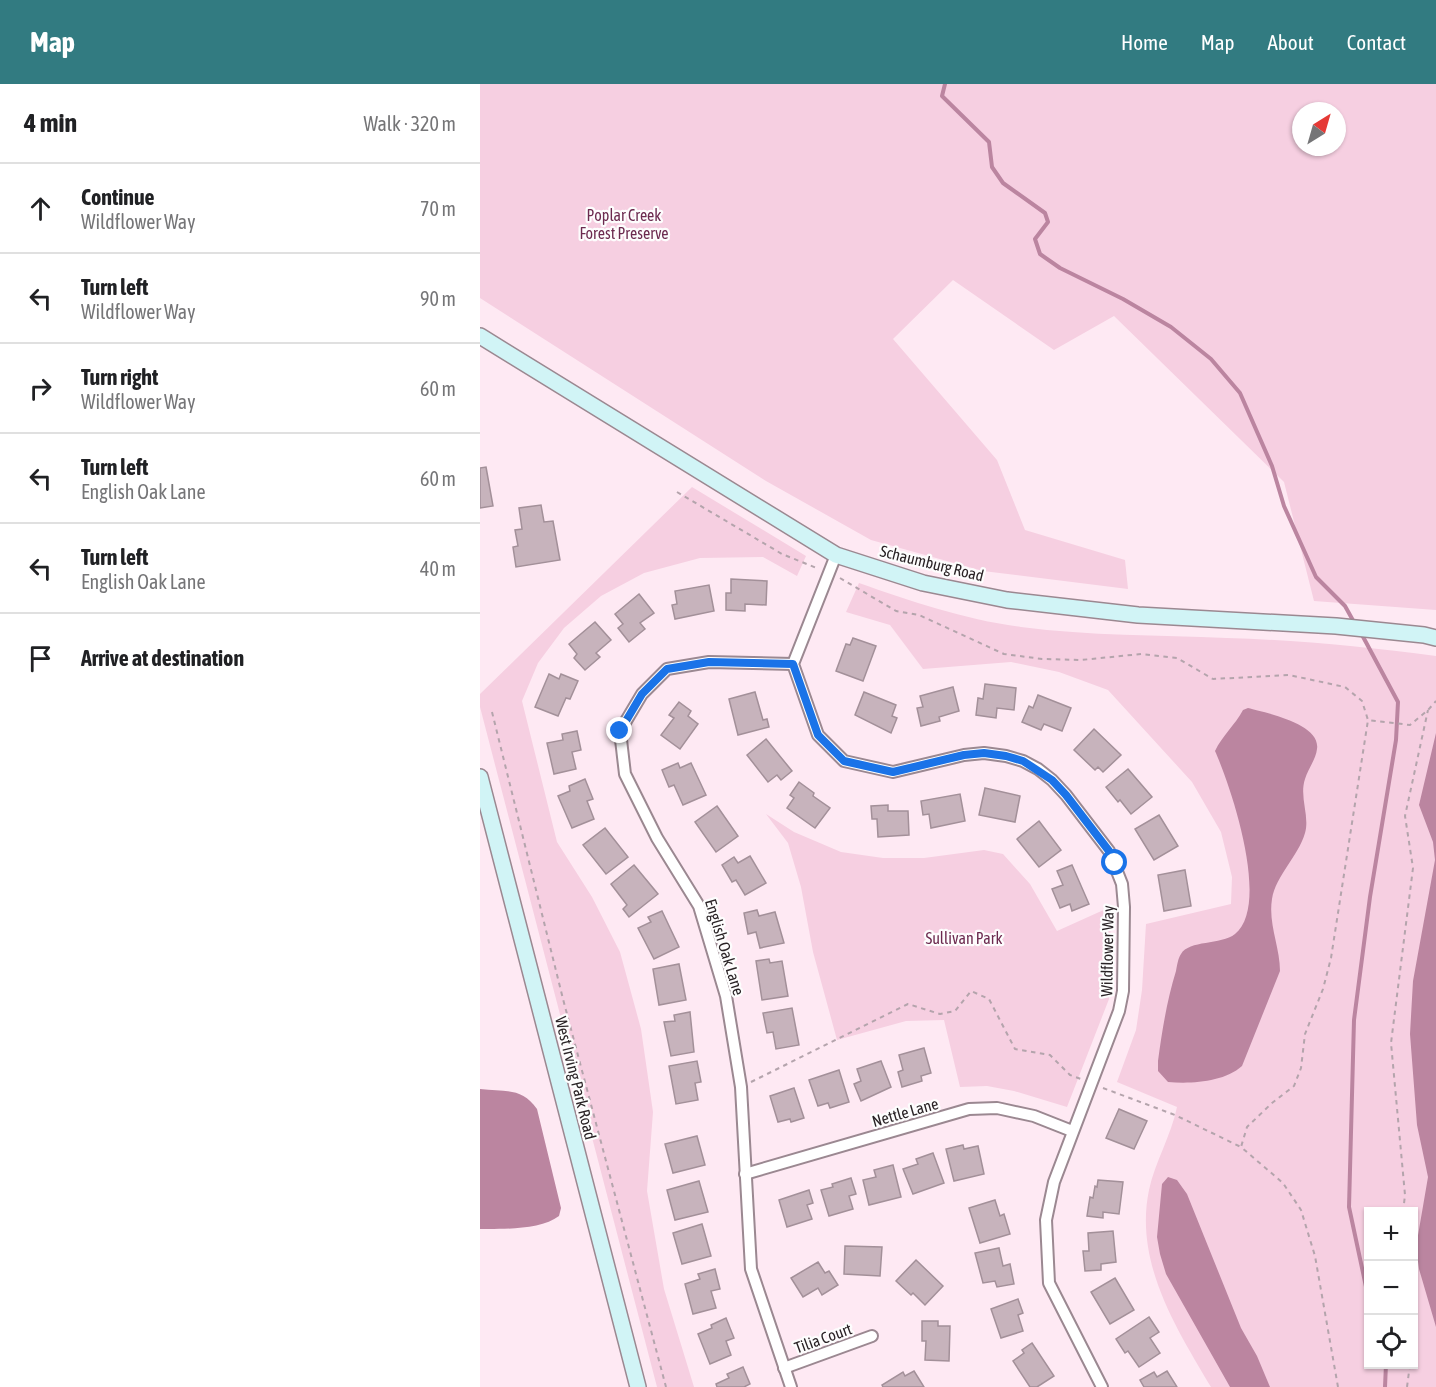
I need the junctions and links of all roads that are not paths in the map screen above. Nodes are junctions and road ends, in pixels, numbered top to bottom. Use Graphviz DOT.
graph roads {
  1 [pos="480,336"];
  2 [pos="836,555"];
  3 [pos="1436,638"];
  4 [pos="793,664"];
  5 [pos="480,777"];
  6 [pos="1072,1131"];
  7 [pos="746,1174"];
  8 [pos="872,1336"];
  9 [pos="784,1368"];
  10 [pos="638,1387"];
  11 [pos="791,1387"];
  12 [pos="1102,1387"];
  1 -- 2 [label="main road, Schaumburg Road"];
  2 -- 3 [label="main road, Schaumburg Road"];
  2 -- 4 [label="street"];
  4 -- 6 [label="street, Wildflower Way"];
  4 -- 7 [label="street, English Oak Lane"];
  5 -- 10 [label="main road, West Irving Park Road"];
  6 -- 7 [label="street, Nettle Lane"];
  6 -- 12 [label="street, Wildflower Way"];
  7 -- 9 [label="street, English Oak Lane"];
  8 -- 9 [label="street, Tilia Court"];
  9 -- 11 [label="street, English Oak Lane"];
}
